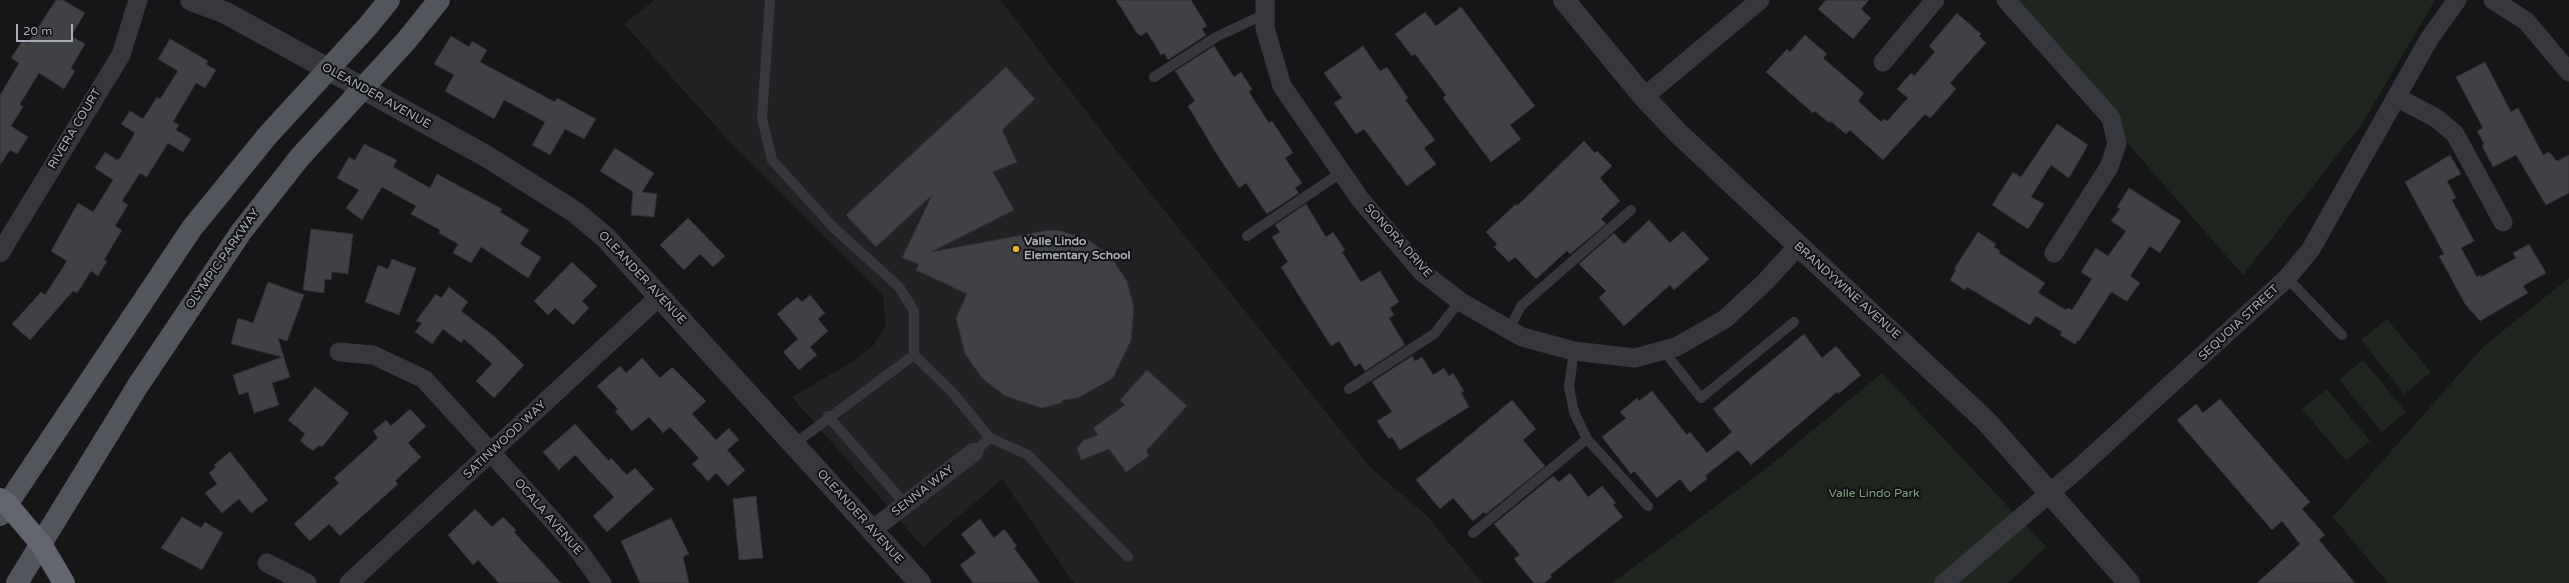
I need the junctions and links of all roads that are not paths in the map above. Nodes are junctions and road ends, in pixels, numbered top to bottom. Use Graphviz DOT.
graph roads {
  1 [pos="138,0"];
  2 [pos="191,0"];
  3 [pos="389,0"];
  4 [pos="440,0"];
  5 [pos="770,0"];
  6 [pos="1564,0"];
  7 [pos="1760,0"];
  8 [pos="1935,0"];
  9 [pos="2006,0"];
  10 [pos="2457,0"];
  11 [pos="2493,0"];
  12 [pos="1265,7"];
  13 [pos="1883,62"];
  14 [pos="328,70"];
  15 [pos="2569,72"];
  16 [pos="1154,77"];
  17 [pos="362,88"];
  18 [pos="1644,97"];
  19 [pos="2398,98"];
  20 [pos="1342,172"];
  21 [pos="1632,210"];
  22 [pos="2503,222"];
  23 [pos="1247,236"];
  24 [pos="1797,247"];
  25 [pos="0,253"];
  26 [pos="2054,253"];
  27 [pos="2287,278"];
  28 [pos="660,296"];
  29 [pos="1460,301"];
  30 [pos="1794,322"];
  31 [pos="1509,329"];
  32 [pos="2342,335"];
  33 [pos="1663,350"];
  34 [pos="1574,351"];
  35 [pos="339,352"];
  36 [pos="914,355"];
  37 [pos="1349,389"];
  38 [pos="828,416"];
  39 [pos="990,438"];
  40 [pos="1587,439"];
  41 [pos="794,444"];
  42 [pos="974,452"];
  43 [pos="492,453"];
  44 [pos="2051,492"];
  45 [pos="906,505"];
  46 [pos="2,506"];
  47 [pos="1648,506"];
  48 [pos="872,530"];
  49 [pos="1473,533"];
  50 [pos="41,544"];
  51 [pos="1128,557"];
  52 [pos="266,563"];
  53 [pos="17,583"];
  54 [pos="64,583"];
  55 [pos="307,583"];
  56 [pos="349,583"];
  57 [pos="602,583"];
  58 [pos="920,583"];
  59 [pos="1944,583"];
  60 [pos="2129,583"];
  1 -- 25 [label="street, RIVERA COURT"];
  2 -- 14 [label="street, OLEANDER AVENUE"];
  3 -- 14 [label="main road"];
  4 -- 17 [label="main road, OLYMPIC PARKWAY"];
  5 -- 36 [label="lane"];
  6 -- 18 [label="street, BRANDYWINE AVENUE"];
  7 -- 18 [label="street"];
  8 -- 13 [label="street"];
  9 -- 26 [label="street"];
  10 -- 19 [label="street, SEQUOIA STREET"];
  11 -- 15 [label="street"];
  12 -- 16 [label="lane"];
  12 -- 20 [label="street, SONORA DRIVE"];
  14 -- 17 [label="street, OLEANDER AVENUE"];
  14 -- 46 [label="main road"];
  17 -- 28 [label="street, OLEANDER AVENUE"];
  17 -- 50 [label="main road, OLYMPIC PARKWAY"];
  18 -- 24 [label="street, BRANDYWINE AVENUE"];
  19 -- 22 [label="street"];
  19 -- 27 [label="street, SEQUOIA STREET"];
  20 -- 23 [label="lane"];
  20 -- 29 [label="street, SONORA DRIVE"];
  21 -- 31 [label="lane"];
  24 -- 33 [label="street, SONORA DRIVE"];
  24 -- 44 [label="street, BRANDYWINE AVENUE"];
  27 -- 32 [label="lane"];
  27 -- 44 [label="street, SEQUOIA STREET"];
  28 -- 41 [label="street, OLEANDER AVENUE"];
  28 -- 43 [label="street, SATINWOOD WAY"];
  29 -- 31 [label="street, SONORA DRIVE"];
  29 -- 37 [label="lane"];
  30 -- 33 [label="lane"];
  31 -- 34 [label="street, SONORA DRIVE"];
  33 -- 34 [label="street, SONORA DRIVE"];
  34 -- 40 [label="lane"];
  35 -- 43 [label="street, OCALA AVENUE"];
  36 -- 38 [label="lane"];
  36 -- 39 [label="lane"];
  38 -- 41 [label="lane"];
  38 -- 45 [label="lane"];
  39 -- 42 [label="lane"];
  39 -- 51 [label="lane"];
  40 -- 47 [label="lane"];
  40 -- 49 [label="lane"];
  41 -- 48 [label="street, OLEANDER AVENUE"];
  42 -- 45 [label="street, SENNA WAY"];
  43 -- 56 [label="street, SATINWOOD WAY"];
  43 -- 57 [label="street, OCALA AVENUE"];
  44 -- 59 [label="street, SEQUOIA STREET"];
  44 -- 60 [label="street, BRANDYWINE AVENUE"];
  45 -- 48 [label="street, SENNA WAY"];
  46 -- 50 [label="highway"];
  48 -- 58 [label="street, OLEANDER AVENUE"];
  50 -- 53 [label="main road, OLYMPIC PARKWAY"];
  50 -- 54 [label="highway"];
  52 -- 55 [label="street"];
}
